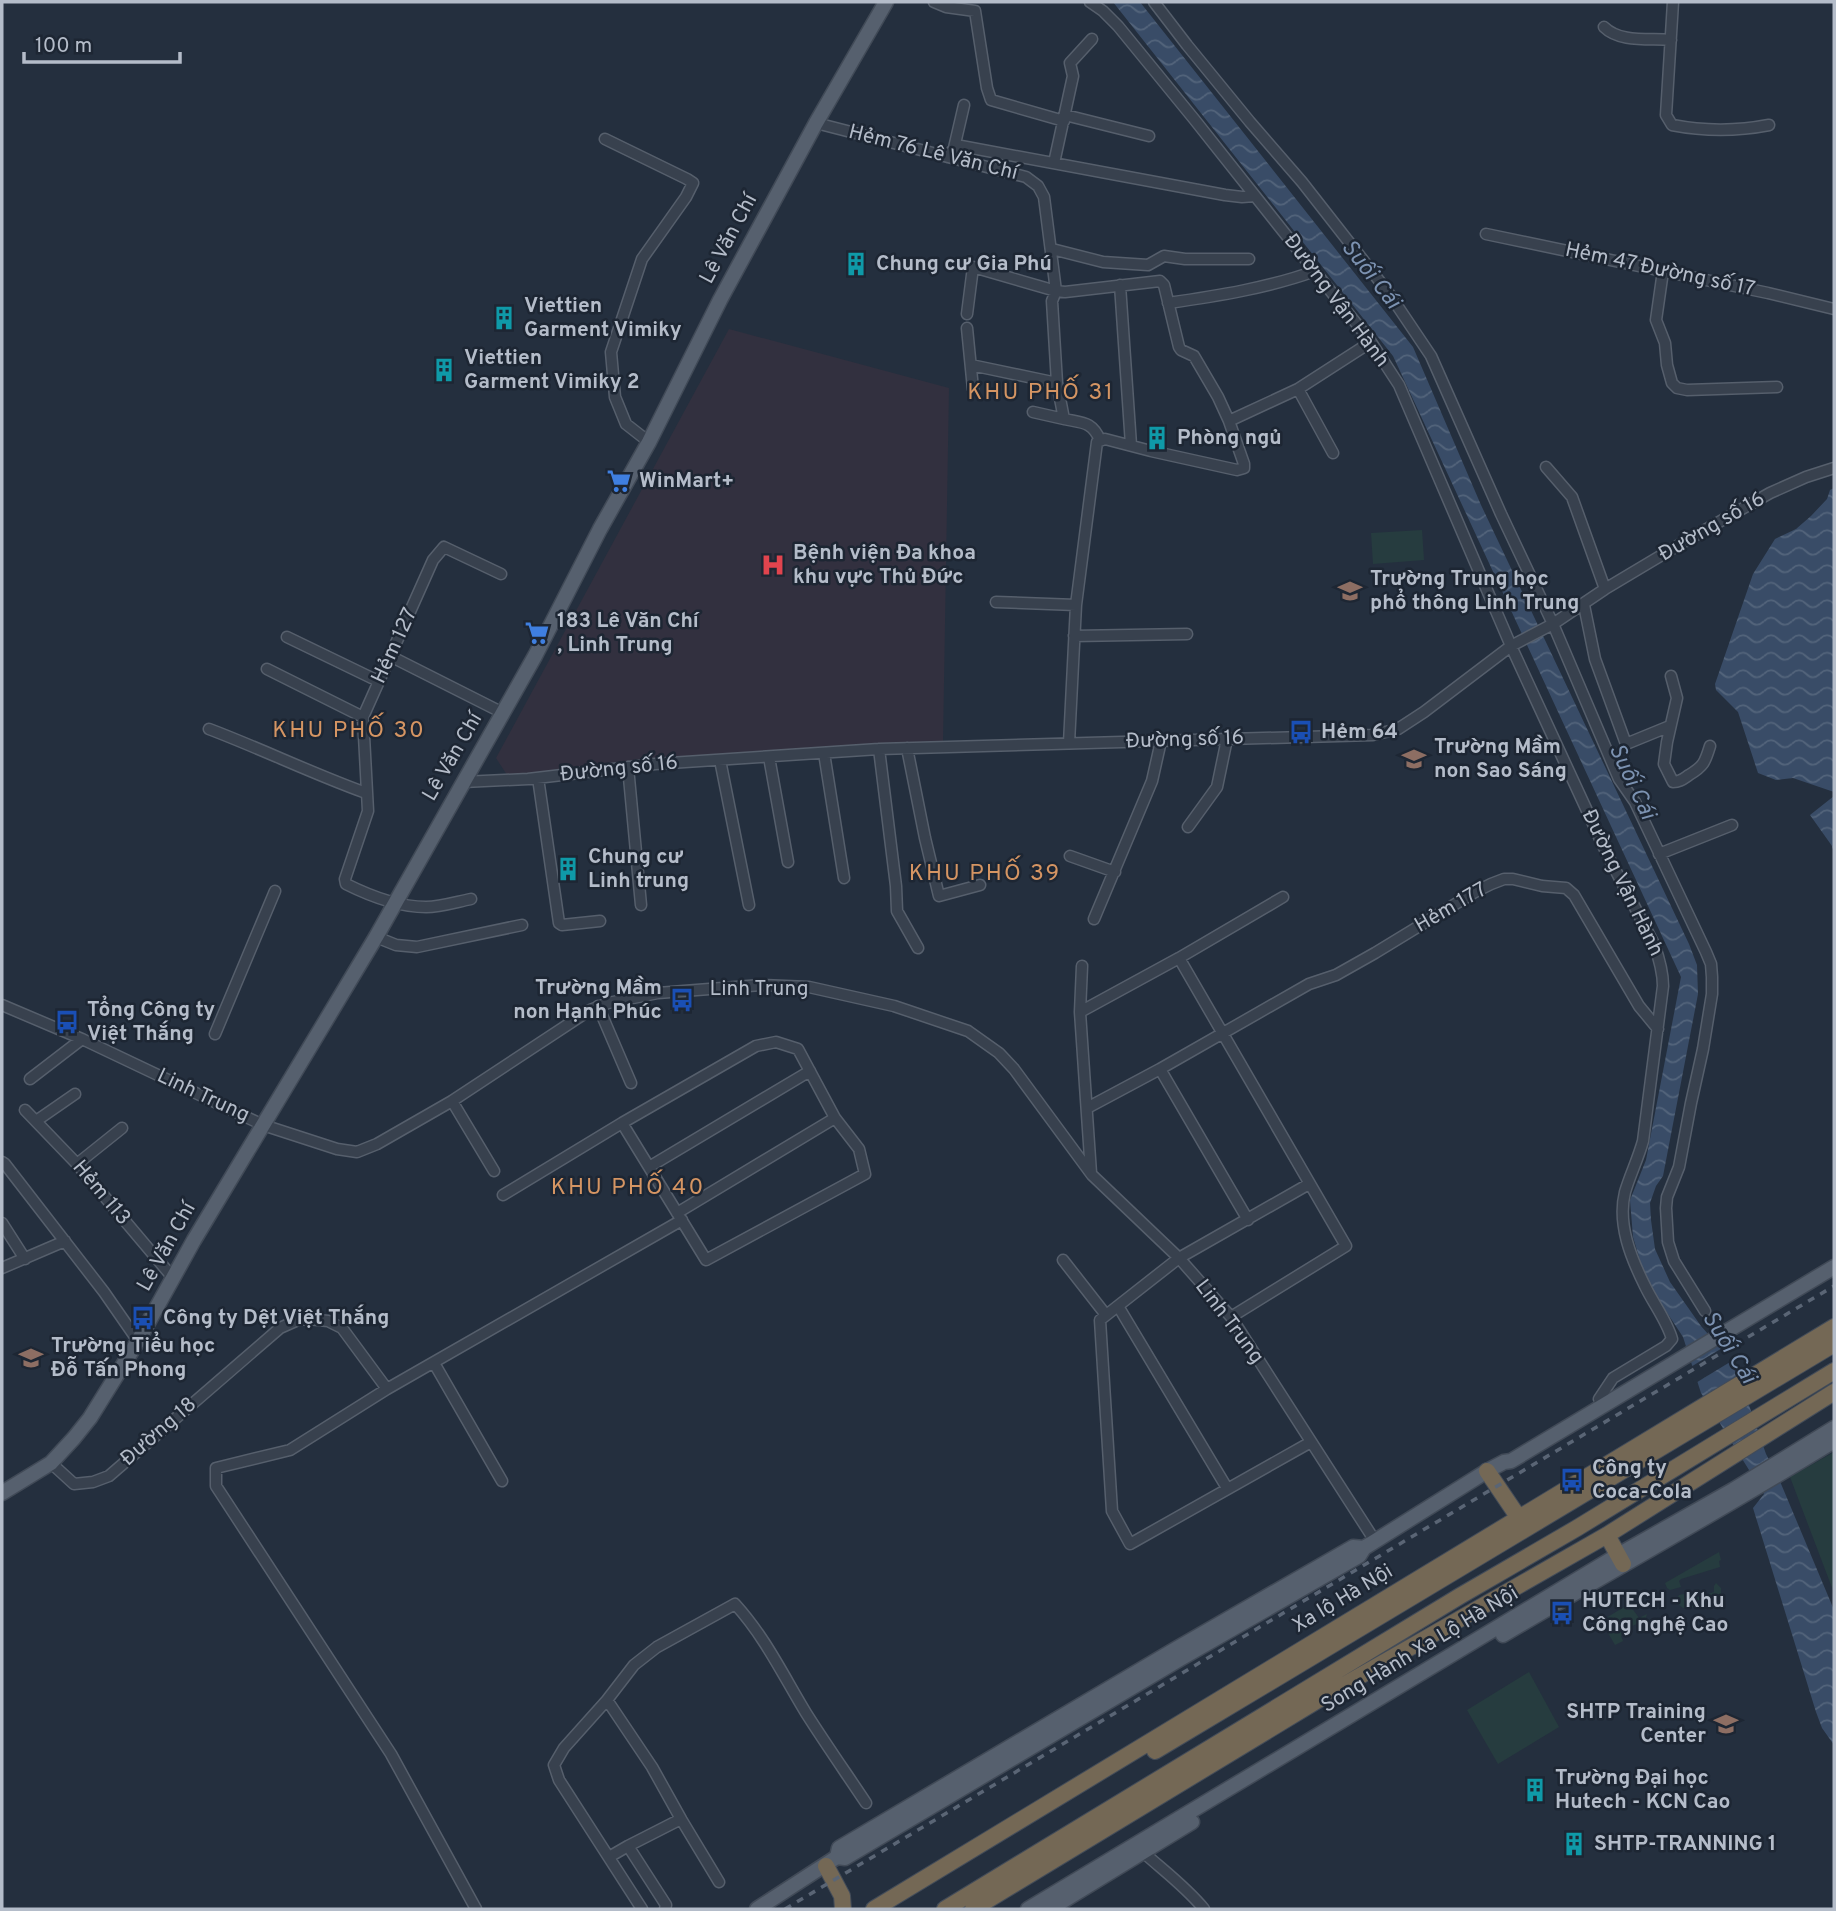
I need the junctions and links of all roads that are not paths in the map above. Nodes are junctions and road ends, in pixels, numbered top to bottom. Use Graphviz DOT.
graph roads {
  1 [pos="886,2"];
  2 [pos="934,2"];
  3 [pos="1090,2"];
  4 [pos="1154,2"];
  5 [pos="1673,2"];
  6 [pos="1604,27"];
  7 [pos="1092,39"];
  8 [pos="1671,40"];
  9 [pos="964,105"];
  10 [pos="1064,118"];
  11 [pos="816,123"];
  12 [pos="1769,125"];
  13 [pos="1149,136"];
  14 [pos="605,139"];
  15 [pos="951,152"];
  16 [pos="1054,163"];
  17 [pos="1255,195"];
  18 [pos="1486,234"];
  19 [pos="1052,249"];
  20 [pos="1250,259"];
  21 [pos="1315,271"];
  22 [pos="1663,271"];
  23 [pos="1120,285"];
  24 [pos="1056,291"];
  25 [pos="1168,303"];
  26 [pos="1834,309"];
  27 [pos="967,314"];
  28 [pos="967,328"];
  29 [pos="1371,342"];
  30 [pos="971,365"];
  31 [pos="1057,383"];
  32 [pos="1777,387"];
  33 [pos="973,389"];
  34 [pos="1298,389"];
  35 [pos="1033,412"];
  36 [pos="1064,419"];
  37 [pos="1229,421"];
  38 [pos="1100,440"];
  39 [pos="649,442"];
  40 [pos="1131,445"];
  41 [pos="1333,453"];
  42 [pos="1546,467"];
  43 [pos="1834,468"];
  44 [pos="501,574"];
  45 [pos="1605,589"];
  46 [pos="996,602"];
  47 [pos="1076,605"];
  48 [pos="1584,605"];
  49 [pos="1549,627"];
  50 [pos="1187,634"];
  51 [pos="1074,636"];
  52 [pos="287,637"];
  53 [pos="1515,644"];
  54 [pos="390,656"];
  55 [pos="267,669"];
  56 [pos="1671,676"];
  57 [pos="378,681"];
  58 [pos="503,713"];
  59 [pos="363,717"];
  60 [pos="1670,726"];
  61 [pos="209,729"];
  62 [pos="1227,739"];
  63 [pos="1161,741"];
  64 [pos="1069,743"];
  65 [pos="1710,746"];
  66 [pos="907,748"];
  67 [pos="879,749"];
  68 [pos="824,753"];
  69 [pos="769,757"];
  70 [pos="720,760"];
  71 [pos="628,767"];
  72 [pos="538,778"];
  73 [pos="463,782"];
  74 [pos="366,793"];
  75 [pos="1732,825"];
  76 [pos="1188,827"];
  77 [pos="1659,854"];
  78 [pos="1070,856"];
  79 [pos="788,862"];
  80 [pos="1115,872"];
  81 [pos="844,878"];
  82 [pos="980,885"];
  83 [pos="275,891"];
  84 [pos="1283,897"];
  85 [pos="471,899"];
  86 [pos="395,903"];
  87 [pos="641,905"];
  88 [pos="749,905"];
  89 [pos="1094,919"];
  90 [pos="600,921"];
  91 [pos="522,925"];
  92 [pos="376,937"];
  93 [pos="918,948"];
  94 [pos="1179,958"];
  95 [pos="1082,966"];
  96 [pos="2,1005"];
  97 [pos="598,1006"];
  98 [pos="1080,1012"];
  99 [pos="1658,1029"];
  100 [pos="215,1034"];
  101 [pos="1223,1034"];
  102 [pos="82,1039"];
  103 [pos="1160,1069"];
  104 [pos="810,1071"];
  105 [pos="30,1079"];
  106 [pos="631,1083"];
  107 [pos="75,1094"];
  108 [pos="452,1101"];
  109 [pos="1087,1108"];
  110 [pos="25,1110"];
  111 [pos="835,1118"];
  112 [pos="36,1121"];
  113 [pos="622,1123"];
  114 [pos="263,1125"];
  115 [pos="122,1128"];
  116 [pos="2,1162"];
  117 [pos="78,1164"];
  118 [pos="649,1167"];
  119 [pos="494,1171"];
  120 [pos="1091,1175"];
  121 [pos="1309,1184"];
  122 [pos="503,1195"];
  123 [pos="679,1217"];
  124 [pos="1248,1220"];
  125 [pos="2,1223"];
  126 [pos="65,1241"];
  127 [pos="1179,1258"];
  128 [pos="1834,1258"];
  129 [pos="25,1259"];
  130 [pos="1063,1260"];
  131 [pos="1834,1267"];
  132 [pos="2,1268"];
  133 [pos="174,1279"];
  134 [pos="1118,1306"];
  135 [pos="1757,1309"];
  136 [pos="1705,1311"];
  137 [pos="1106,1315"];
  138 [pos="1231,1317"];
  139 [pos="1834,1327"];
  140 [pos="138,1341"];
  141 [pos="1834,1344"];
  142 [pos="1798,1358"];
  143 [pos="434,1363"];
  144 [pos="1661,1367"];
  145 [pos="1834,1371"];
  146 [pos="387,1389"];
  147 [pos="1829,1396"];
  148 [pos="1599,1399"];
  149 [pos="1834,1428"];
  150 [pos="1834,1441"];
  151 [pos="1311,1442"];
  152 [pos="1504,1462"];
  153 [pos="51,1463"];
  154 [pos="1487,1471"];
  155 [pos="502,1481"];
  156 [pos="1227,1488"];
  157 [pos="2,1493"];
  158 [pos="1737,1494"];
  159 [pos="1523,1523"];
  160 [pos="1607,1535"];
  161 [pos="1369,1545"];
  162 [pos="1620,1560"];
  163 [pos="607,1700"];
  164 [pos="866,1802"];
  165 [pos="681,1819"];
  166 [pos="628,1846"];
  167 [pos="1143,1852"];
  168 [pos="609,1857"];
  169 [pos="832,1861"];
  170 [pos="719,1882"];
  171 [pos="476,1909"];
  172 [pos="642,1909"];
  173 [pos="664,1909"];
  174 [pos="757,1909"];
  175 [pos="843,1909"];
  176 [pos="874,1909"];
  177 [pos="890,1909"];
  178 [pos="945,1909"];
  179 [pos="973,1909"];
  180 [pos="1028,1909"];
  181 [pos="1050,1909"];
  182 [pos="1204,1909"];
  1 -- 11 [label="main road, Lê Văn Chí"];
  2 -- 10 [label="street"];
  3 -- 17 [label="street, Đường Vận Hành"];
  4 -- 49 [label="street, Đường Vận Hành"];
  5 -- 8 [label="street"];
  6 -- 8 [label="street"];
  7 -- 10 [label="street"];
  8 -- 12 [label="street"];
  9 -- 15 [label="street"];
  10 -- 13 [label="street"];
  10 -- 16 [label="street"];
  11 -- 15 [label="street, Hẻm 76 Lê Văn Chí"];
  11 -- 39 [label="main road, Lê Văn Chí"];
  14 -- 39 [label="street"];
  15 -- 16 [label="street"];
  15 -- 19 [label="street, Hẻm 76 Lê Văn Chí"];
  16 -- 17 [label="street"];
  17 -- 21 [label="street, Đường Vận Hành"];
  18 -- 22 [label="street, Hẻm 47 Đường số 17"];
  19 -- 20 [label="street"];
  19 -- 24 [label="street, Hẻm 76 Lê Văn Chí"];
  21 -- 25 [label="street"];
  21 -- 29 [label="street, Đường Vận Hành"];
  22 -- 26 [label="street, Hẻm 47 Đường số 17"];
  22 -- 32 [label="street"];
  23 -- 24 [label="street"];
  23 -- 25 [label="street"];
  23 -- 40 [label="street"];
  24 -- 27 [label="street"];
  24 -- 31 [label="street, Hẻm 76 Lê Văn Chí"];
  25 -- 37 [label="street"];
  28 -- 30 [label="street"];
  29 -- 34 [label="street"];
  29 -- 53 [label="street, Đường Vận Hành"];
  30 -- 31 [label="street"];
  30 -- 33 [label="street"];
  31 -- 36 [label="street, Hẻm 76 Lê Văn Chí"];
  34 -- 37 [label="street"];
  34 -- 41 [label="street"];
  35 -- 36 [label="street"];
  36 -- 38 [label="street"];
  37 -- 40 [label="street"];
  38 -- 40 [label="street"];
  38 -- 47 [label="street"];
  39 -- 58 [label="main road, Lê Văn Chí"];
  42 -- 45 [label="street"];
  43 -- 45 [label="street, Đường số 16"];
  44 -- 54 [label="street, Hẻm 127"];
  45 -- 48 [label="street, Đường số 16"];
  46 -- 47 [label="street"];
  47 -- 51 [label="street"];
  48 -- 49 [label="street, Đường số 16"];
  48 -- 60 [label="street"];
  49 -- 53 [label="street, Đường số 16"];
  49 -- 77 [label="street, Đường Vận Hành"];
  50 -- 51 [label="street"];
  51 -- 64 [label="street"];
  52 -- 57 [label="street"];
  53 -- 62 [label="street, Đường số 16"];
  53 -- 99 [label="street, Đường Vận Hành"];
  54 -- 57 [label="street, Hẻm 127"];
  54 -- 58 [label="street"];
  55 -- 59 [label="street"];
  56 -- 60 [label="street"];
  57 -- 59 [label="street, Hẻm 127"];
  58 -- 73 [label="main road, Lê Văn Chí"];
  59 -- 74 [label="street, Hẻm 127"];
  60 -- 65 [label="street"];
  61 -- 74 [label="street"];
  62 -- 63 [label="street, Đường số 16"];
  62 -- 76 [label="street"];
  63 -- 64 [label="street, Đường số 16"];
  63 -- 80 [label="street"];
  64 -- 66 [label="street, Đường số 16"];
  66 -- 67 [label="street, Đường số 16"];
  66 -- 82 [label="street"];
  67 -- 68 [label="street, Đường số 16"];
  67 -- 93 [label="street"];
  68 -- 69 [label="street, Đường số 16"];
  68 -- 81 [label="street"];
  69 -- 70 [label="street, Đường số 16"];
  69 -- 79 [label="street"];
  70 -- 71 [label="street, Đường số 16"];
  70 -- 88 [label="street"];
  71 -- 72 [label="street, Đường số 16"];
  71 -- 87 [label="street"];
  72 -- 73 [label="street, Đường số 16"];
  72 -- 90 [label="street"];
  73 -- 86 [label="main road, Lê Văn Chí"];
  74 -- 86 [label="street, Hẻm 127"];
  75 -- 77 [label="street"];
  77 -- 136 [label="street, Đường Vận Hành"];
  78 -- 80 [label="street"];
  80 -- 89 [label="street"];
  83 -- 100 [label="street"];
  84 -- 94 [label="street"];
  85 -- 86 [label="street"];
  86 -- 92 [label="main road, Lê Văn Chí"];
  91 -- 92 [label="street"];
  92 -- 114 [label="main road, Lê Văn Chí"];
  94 -- 98 [label="street"];
  94 -- 101 [label="street"];
  95 -- 98 [label="street"];
  96 -- 102 [label="street, Linh Trung"];
  97 -- 106 [label="street"];
  97 -- 108 [label="street, Linh Trung"];
  97 -- 120 [label="street, Linh Trung"];
  98 -- 109 [label="street"];
  99 -- 101 [label="street, Hẻm 177"];
  99 -- 148 [label="street, Đường Vận Hành"];
  101 -- 103 [label="street, Hẻm 177"];
  101 -- 121 [label="street"];
  102 -- 105 [label="street"];
  102 -- 114 [label="street, Linh Trung"];
  103 -- 109 [label="street, Hẻm 177"];
  103 -- 124 [label="street"];
  104 -- 111 [label="street"];
  104 -- 113 [label="street"];
  104 -- 118 [label="street"];
  107 -- 112 [label="street"];
  108 -- 114 [label="street, Linh Trung"];
  108 -- 119 [label="street"];
  109 -- 120 [label="street"];
  110 -- 112 [label="street, Hẻm 113"];
  111 -- 123 [label="street"];
  111 -- 123 [label="street"];
  112 -- 117 [label="street, Hẻm 113"];
  113 -- 118 [label="street"];
  113 -- 122 [label="street"];
  114 -- 133 [label="main road, Lê Văn Chí"];
  115 -- 117 [label="street"];
  116 -- 126 [label="street"];
  117 -- 133 [label="street, Hẻm 113"];
  118 -- 123 [label="street"];
  120 -- 127 [label="street, Linh Trung"];
  121 -- 124 [label="street"];
  121 -- 138 [label="street"];
  123 -- 143 [label="street"];
  124 -- 127 [label="street"];
  125 -- 129 [label="street"];
  126 -- 129 [label="street"];
  126 -- 140 [label="street"];
  127 -- 134 [label="street"];
  127 -- 138 [label="street, Linh Trung"];
  128 -- 135 [label="main road"];
  129 -- 132 [label="street"];
  130 -- 137 [label="street"];
  131 -- 135 [label="main road"];
  133 -- 140 [label="main road, Lê Văn Chí"];
  134 -- 137 [label="street"];
  134 -- 156 [label="street"];
  135 -- 144 [label="main road"];
  137 -- 156 [label="street"];
  138 -- 151 [label="street, Linh Trung"];
  139 -- 142 [label="highway, Xa lộ Hà Nội"];
  140 -- 153 [label="main road, Lê Văn Chí"];
  141 -- 142 [label="highway, Xa lộ Hà Nội"];
  142 -- 159 [label="highway, Xa lộ Hà Nội"];
  143 -- 146 [label="street"];
  143 -- 155 [label="street"];
  144 -- 148 [label="main road"];
  144 -- 152 [label="main road"];
  145 -- 178 [label="highway"];
  146 -- 153 [label="street, Đường 18"];
  146 -- 171 [label="street"];
  147 -- 160 [label="highway"];
  148 -- 152 [label="main road"];
  149 -- 158 [label="main road, Song Hành Xa Lộ Hà Nội"];
  150 -- 158 [label="main road, Song Hành Xa Lộ Hà Nội"];
  151 -- 156 [label="street"];
  151 -- 161 [label="street, Linh Trung"];
  152 -- 154 [label="main road"];
  153 -- 157 [label="main road, Lê Văn Chí"];
  154 -- 159 [label="highway"];
  154 -- 161 [label="main road"];
  158 -- 162 [label="main road, Song Hành Xa Lộ Hà Nội"];
  159 -- 176 [label="highway, Xa lộ Hà Nội"];
  159 -- 177 [label="highway, Xa lộ Hà Nội"];
  160 -- 162 [label="highway"];
  160 -- 179 [label="highway"];
  161 -- 169 [label="main road"];
  162 -- 167 [label="main road, Song Hành Xa Lộ Hà Nội"];
  162 -- 180 [label="main road, Song Hành Xa Lộ Hà Nội"];
  163 -- 164 [label="street"];
  163 -- 165 [label="street"];
  163 -- 168 [label="street"];
  165 -- 166 [label="street"];
  165 -- 170 [label="street"];
  166 -- 168 [label="street"];
  166 -- 173 [label="street"];
  167 -- 181 [label="main road, Song Hành Xa Lộ Hà Nội"];
  167 -- 182 [label="street"];
  168 -- 172 [label="street"];
  169 -- 174 [label="main road"];
  169 -- 175 [label="highway"];
}
